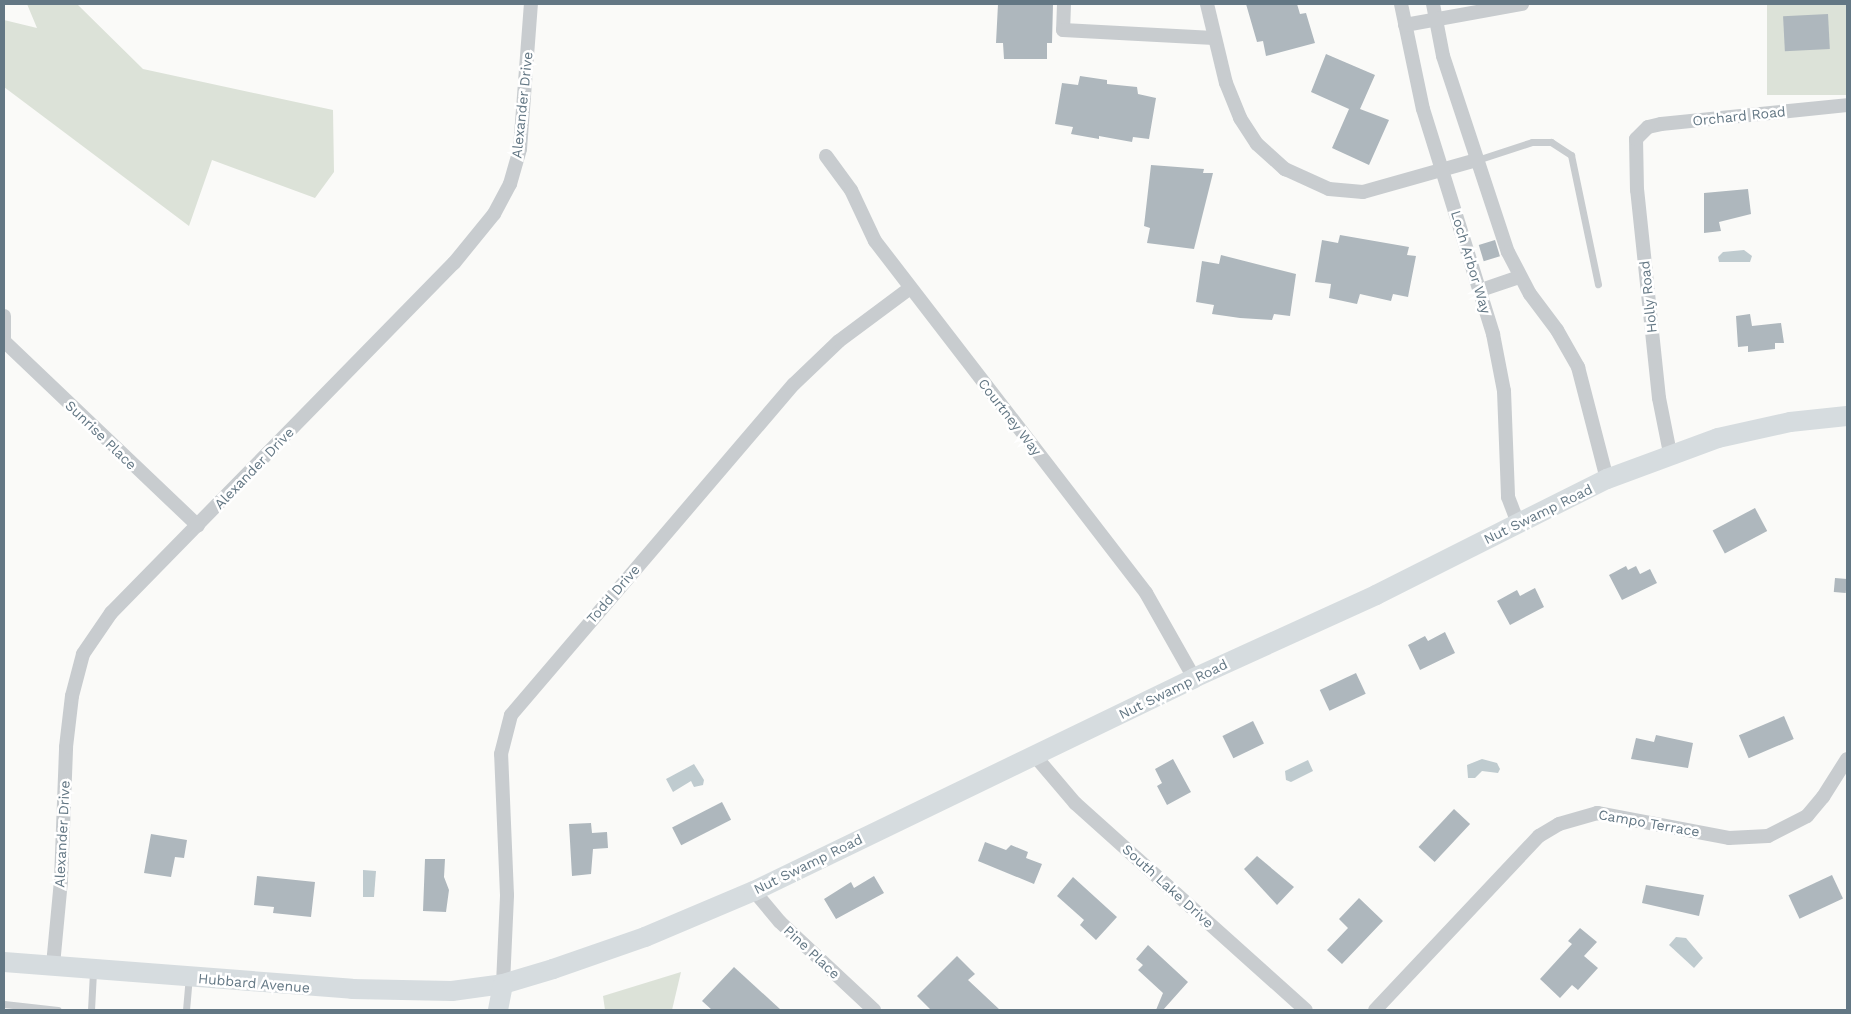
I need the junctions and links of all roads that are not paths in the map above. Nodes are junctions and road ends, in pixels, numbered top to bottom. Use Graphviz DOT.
graph roads {
  1 [pos="531,4"];
  2 [pos="1064,4"];
  3 [pos="1207,4"];
  4 [pos="1401,4"];
  5 [pos="1433,4"];
  6 [pos="1522,4"];
  7 [pos="1436,21"];
  8 [pos="1404,24"];
  9 [pos="1214,38"];
  10 [pos="1847,105"];
  11 [pos="1636,139"];
  12 [pos="826,156"];
  13 [pos="1476,160"];
  14 [pos="1442,169"];
  15 [pos="1519,277"];
  16 [pos="1598,284"];
  17 [pos="910,288"];
  18 [pos="1481,290"];
  19 [pos="4,316"];
  20 [pos="5,343"];
  21 [pos="1847,416"];
  22 [pos="1670,453"];
  23 [pos="1608,479"];
  24 [pos="1518,523"];
  25 [pos="198,526"];
  26 [pos="1194,678"];
  27 [pos="1035,756"];
  28 [pos="1847,759"];
  29 [pos="754,891"];
  30 [pos="4,962"];
  31 [pos="53,965"];
  32 [pos="93,969"];
  33 [pos="189,977"];
  34 [pos="504,984"];
  35 [pos="4,1004"];
  36 [pos="58,1010"];
  37 [pos="91,1010"];
  38 [pos="187,1010"];
  39 [pos="498,1010"];
  40 [pos="874,1010"];
  41 [pos="1306,1010"];
  42 [pos="1375,1010"];
  1 -- 25 [label="street, Alexander Drive"];
  2 -- 9 [label="street"];
  3 -- 9 [label="street"];
  4 -- 8 [label="street, Loch Arbor Way"];
  5 -- 7 [label="street"];
  6 -- 7 [label="street"];
  7 -- 8 [label="street"];
  7 -- 13 [label="street"];
  8 -- 14 [label="street, Loch Arbor Way"];
  9 -- 14 [label="street"];
  10 -- 11 [label="street, Orchard Road"];
  11 -- 22 [label="street, Holly Road"];
  12 -- 17 [label="street, Courtney Way"];
  13 -- 14 [label="street"];
  13 -- 15 [label="street"];
  13 -- 16 [label="lane"];
  14 -- 18 [label="street, Loch Arbor Way"];
  15 -- 18 [label="street"];
  15 -- 23 [label="street"];
  17 -- 26 [label="street, Courtney Way"];
  17 -- 34 [label="street, Todd Drive"];
  18 -- 24 [label="street, Loch Arbor Way"];
  19 -- 20 [label="street, Sunrise Place"];
  20 -- 25 [label="street, Sunrise Place"];
  21 -- 22 [label="main road, Nut Swamp Road"];
  22 -- 23 [label="main road, Nut Swamp Road"];
  23 -- 24 [label="main road, Nut Swamp Road"];
  24 -- 26 [label="main road, Nut Swamp Road"];
  25 -- 31 [label="street, Alexander Drive"];
  26 -- 27 [label="main road, Nut Swamp Road"];
  27 -- 29 [label="main road, Nut Swamp Road"];
  27 -- 41 [label="street, South Lake Drive"];
  28 -- 42 [label="street, Campo Terrace"];
  29 -- 34 [label="main road, Nut Swamp Road"];
  29 -- 40 [label="street, Pine Place"];
  30 -- 31 [label="main road, Hubbard Avenue"];
  31 -- 32 [label="main road, Hubbard Avenue"];
  32 -- 33 [label="main road, Hubbard Avenue"];
  32 -- 37 [label="lane"];
  33 -- 34 [label="main road, Hubbard Avenue"];
  33 -- 38 [label="lane"];
  34 -- 39 [label="main road"];
  35 -- 36 [label="lane"];
}
